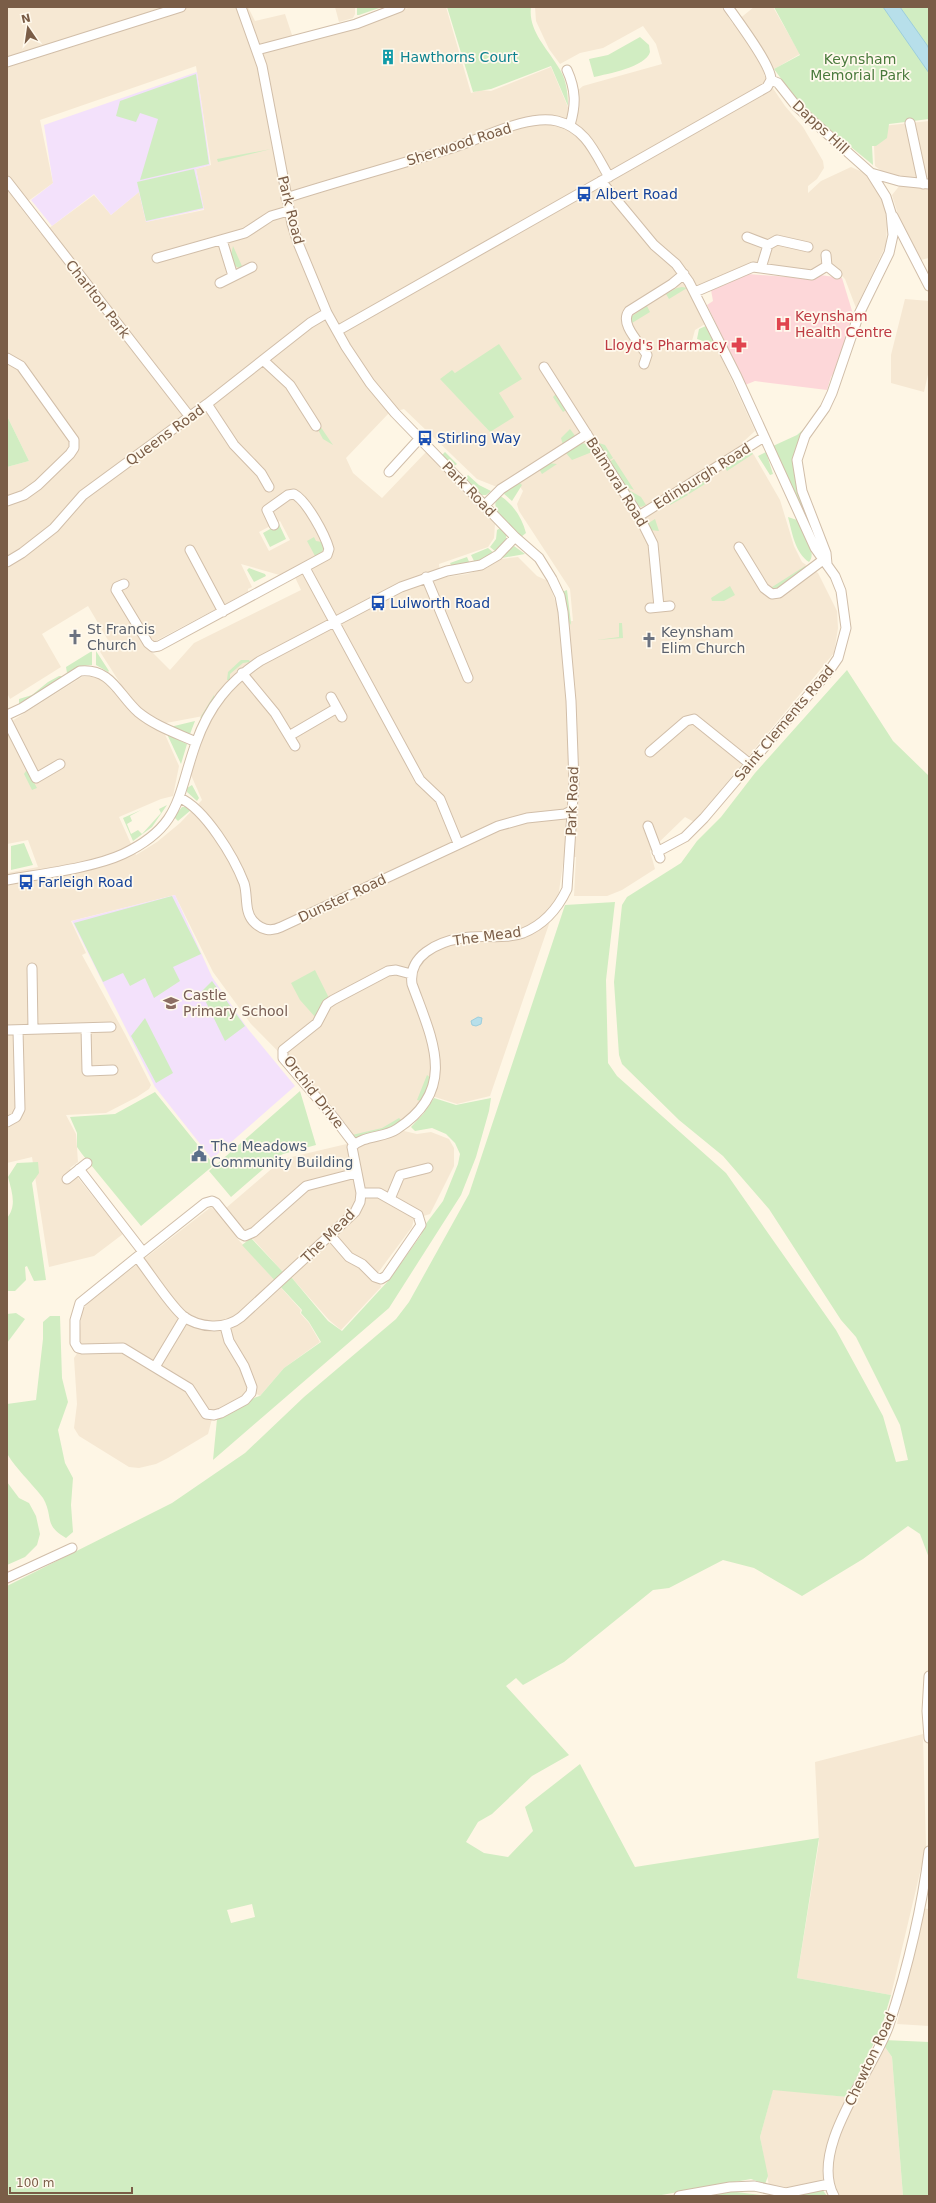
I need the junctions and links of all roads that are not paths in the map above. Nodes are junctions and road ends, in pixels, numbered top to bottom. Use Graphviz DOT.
graph roads {
  1 [pos="181,7"];
  2 [pos="241,7"];
  3 [pos="400,7"];
  4 [pos="728,7"];
  5 [pos="257,50"];
  6 [pos="7,62"];
  7 [pos="567,70"];
  8 [pos="771,80"];
  9 [pos="910,123"];
  10 [pos="570,125"];
  11 [pos="871,173"];
  12 [pos="605,179"];
  13 [pos="7,181"];
  14 [pos="899,181"];
  15 [pos="926,184"];
  16 [pos="886,197"];
  17 [pos="286,198"];
  18 [pos="288,211"];
  19 [pos="892,213"];
  20 [pos="747,237"];
  21 [pos="222,240"];
  22 [pos="768,244"];
  23 [pos="808,247"];
  24 [pos="162,254"];
  25 [pos="826,255"];
  26 [pos="827,266"];
  27 [pos="252,267"];
  28 [pos="761,268"];
  29 [pos="684,274"];
  30 [pos="837,274"];
  31 [pos="233,276"];
  32 [pos="220,283"];
  33 [pos="929,286"];
  34 [pos="695,292"];
  35 [pos="327,313"];
  36 [pos="337,331"];
  37 [pos="7,358"];
  38 [pos="263,360"];
  39 [pos="644,364"];
  40 [pos="544,366"];
  41 [pos="207,404"];
  42 [pos="190,417"];
  43 [pos="316,426"];
  44 [pos="587,434"];
  45 [pos="764,437"];
  46 [pos="420,438"];
  47 [pos="389,472"];
  48 [pos="270,487"];
  49 [pos="7,502"];
  50 [pos="484,505"];
  51 [pos="639,516"];
  52 [pos="274,525"];
  53 [pos="515,537"];
  54 [pos="738,547"];
  55 [pos="190,550"];
  56 [pos="7,562"];
  57 [pos="825,563"];
  58 [pos="305,568"];
  59 [pos="426,577"];
  60 [pos="124,584"];
  61 [pos="670,606"];
  62 [pos="223,612"];
  63 [pos="334,621"];
  64 [pos="242,673"];
  65 [pos="468,678"];
  66 [pos="331,697"];
  67 [pos="337,708"];
  68 [pos="7,715"];
  69 [pos="342,717"];
  70 [pos="7,721"];
  71 [pos="289,736"];
  72 [pos="196,742"];
  73 [pos="295,746"];
  74 [pos="650,752"];
  75 [pos="60,764"];
  76 [pos="750,764"];
  77 [pos="180,798"];
  78 [pos="571,811"];
  79 [pos="648,826"];
  80 [pos="458,843"];
  81 [pos="7,880"];
  82 [pos="561,901"];
  83 [pos="32,968"];
  84 [pos="411,974"];
  85 [pos="112,1027"];
  86 [pos="86,1028"];
  87 [pos="33,1029"];
  88 [pos="7,1030"];
  89 [pos="18,1030"];
  90 [pos="113,1070"];
  91 [pos="7,1122"];
  92 [pos="354,1144"];
  93 [pos="86,1163"];
  94 [pos="428,1168"];
  95 [pos="79,1169"];
  96 [pos="356,1173"];
  97 [pos="67,1179"];
  98 [pos="361,1193"];
  99 [pos="390,1199"];
  100 [pos="330,1236"];
  101 [pos="140,1254"];
  102 [pos="185,1317"];
  103 [pos="225,1326"];
  104 [pos="155,1367"];
  105 [pos="72,1548"];
  106 [pos="7,1578"];
  107 [pos="929,1676"];
  108 [pos="929,1738"];
  109 [pos="929,1851"];
  110 [pos="829,2184"];
  111 [pos="679,2196"];
  112 [pos="834,2196"];
  1 -- 6 [label="street"];
  2 -- 5 [label="street, Park Road"];
  3 -- 5 [label="street"];
  4 -- 8 [label="street"];
  5 -- 17 [label="street, Park Road"];
  7 -- 10 [label="street"];
  8 -- 11 [label="street, Dapps Hill"];
  8 -- 12 [label="street"];
  9 -- 15 [label="street"];
  10 -- 12 [label="street, Sherwood Road"];
  10 -- 17 [label="street, Sherwood Road"];
  11 -- 14 [label="street, Dapps Hill"];
  11 -- 16 [label="street, Dapps Hill"];
  12 -- 29 [label="street, Sherwood Road"];
  12 -- 36 [label="street"];
  13 -- 42 [label="street, Charlton Park"];
  14 -- 15 [label="street, Dapps Hill"];
  14 -- 16 [label="street"];
  16 -- 19 [label="street, Saint Clements Road"];
  17 -- 18 [label="street, Park Road"];
  18 -- 21 [label="street"];
  18 -- 35 [label="street, Park Road"];
  19 -- 33 [label="street"];
  19 -- 57 [label="street, Saint Clements Road"];
  20 -- 22 [label="street"];
  21 -- 24 [label="street"];
  21 -- 31 [label="street"];
  22 -- 23 [label="street"];
  22 -- 28 [label="street"];
  25 -- 26 [label="street"];
  26 -- 28 [label="street"];
  26 -- 30 [label="street"];
  27 -- 31 [label="street"];
  28 -- 34 [label="street"];
  29 -- 34 [label="street, Sherwood Road"];
  29 -- 39 [label="street"];
  31 -- 32 [label="street"];
  34 -- 45 [label="street, Saint Clements Road"];
  35 -- 36 [label="street, Park Road"];
  35 -- 38 [label="street, Queens Road"];
  36 -- 46 [label="street, Park Road"];
  37 -- 49 [label="street"];
  38 -- 41 [label="street, Queens Road"];
  38 -- 43 [label="street"];
  40 -- 44 [label="street, Balmoral Road"];
  41 -- 42 [label="street, Queens Road"];
  41 -- 48 [label="street"];
  42 -- 56 [label="street, Queens Road"];
  44 -- 50 [label="street"];
  44 -- 51 [label="street, Balmoral Road"];
  45 -- 51 [label="street, Edinburgh Road"];
  45 -- 57 [label="street, Saint Clements Road"];
  46 -- 47 [label="street"];
  46 -- 50 [label="street, Park Road"];
  50 -- 53 [label="street, Park Road"];
  51 -- 61 [label="street, Balmoral Road"];
  52 -- 58 [label="street"];
  53 -- 59 [label="street"];
  53 -- 78 [label="street, Park Road"];
  54 -- 57 [label="street"];
  55 -- 62 [label="street"];
  57 -- 76 [label="street, Saint Clements Road"];
  58 -- 62 [label="street"];
  58 -- 63 [label="street"];
  59 -- 63 [label="street"];
  59 -- 65 [label="street"];
  60 -- 62 [label="street"];
  63 -- 64 [label="street"];
  63 -- 80 [label="street"];
  64 -- 71 [label="street"];
  64 -- 72 [label="street"];
  66 -- 67 [label="street"];
  67 -- 69 [label="street"];
  67 -- 71 [label="street"];
  68 -- 72 [label="street"];
  70 -- 75 [label="street"];
  71 -- 73 [label="street"];
  72 -- 77 [label="street"];
  74 -- 76 [label="street"];
  76 -- 79 [label="street, Saint Clements Road"];
  77 -- 80 [label="street, Dunster Road"];
  77 -- 81 [label="street"];
  78 -- 80 [label="street, Dunster Road"];
  78 -- 82 [label="street, Park Road"];
  82 -- 84 [label="street, The Mead"];
  83 -- 87 [label="street"];
  84 -- 92 [label="street"];
  84 -- 92 [label="street, Orchid Drive"];
  85 -- 86 [label="street"];
  86 -- 87 [label="street"];
  86 -- 90 [label="street"];
  87 -- 89 [label="street"];
  88 -- 89 [label="street"];
  89 -- 91 [label="street"];
  92 -- 96 [label="street, The Mead"];
  93 -- 95 [label="street"];
  94 -- 99 [label="street"];
  95 -- 97 [label="street"];
  95 -- 101 [label="street"];
  96 -- 98 [label="street, The Mead"];
  96 -- 101 [label="street"];
  98 -- 99 [label="street"];
  98 -- 100 [label="street, The Mead"];
  99 -- 100 [label="street"];
  100 -- 103 [label="street, The Mead"];
  101 -- 102 [label="street"];
  101 -- 104 [label="street"];
  102 -- 103 [label="street"];
  102 -- 104 [label="street"];
  103 -- 104 [label="street"];
  105 -- 106 [label="street"];
  107 -- 108 [label="street"];
  109 -- 110 [label="street, Chewton Road"];
  110 -- 111 [label="street"];
  110 -- 112 [label="street, Chewton Road"];
}
